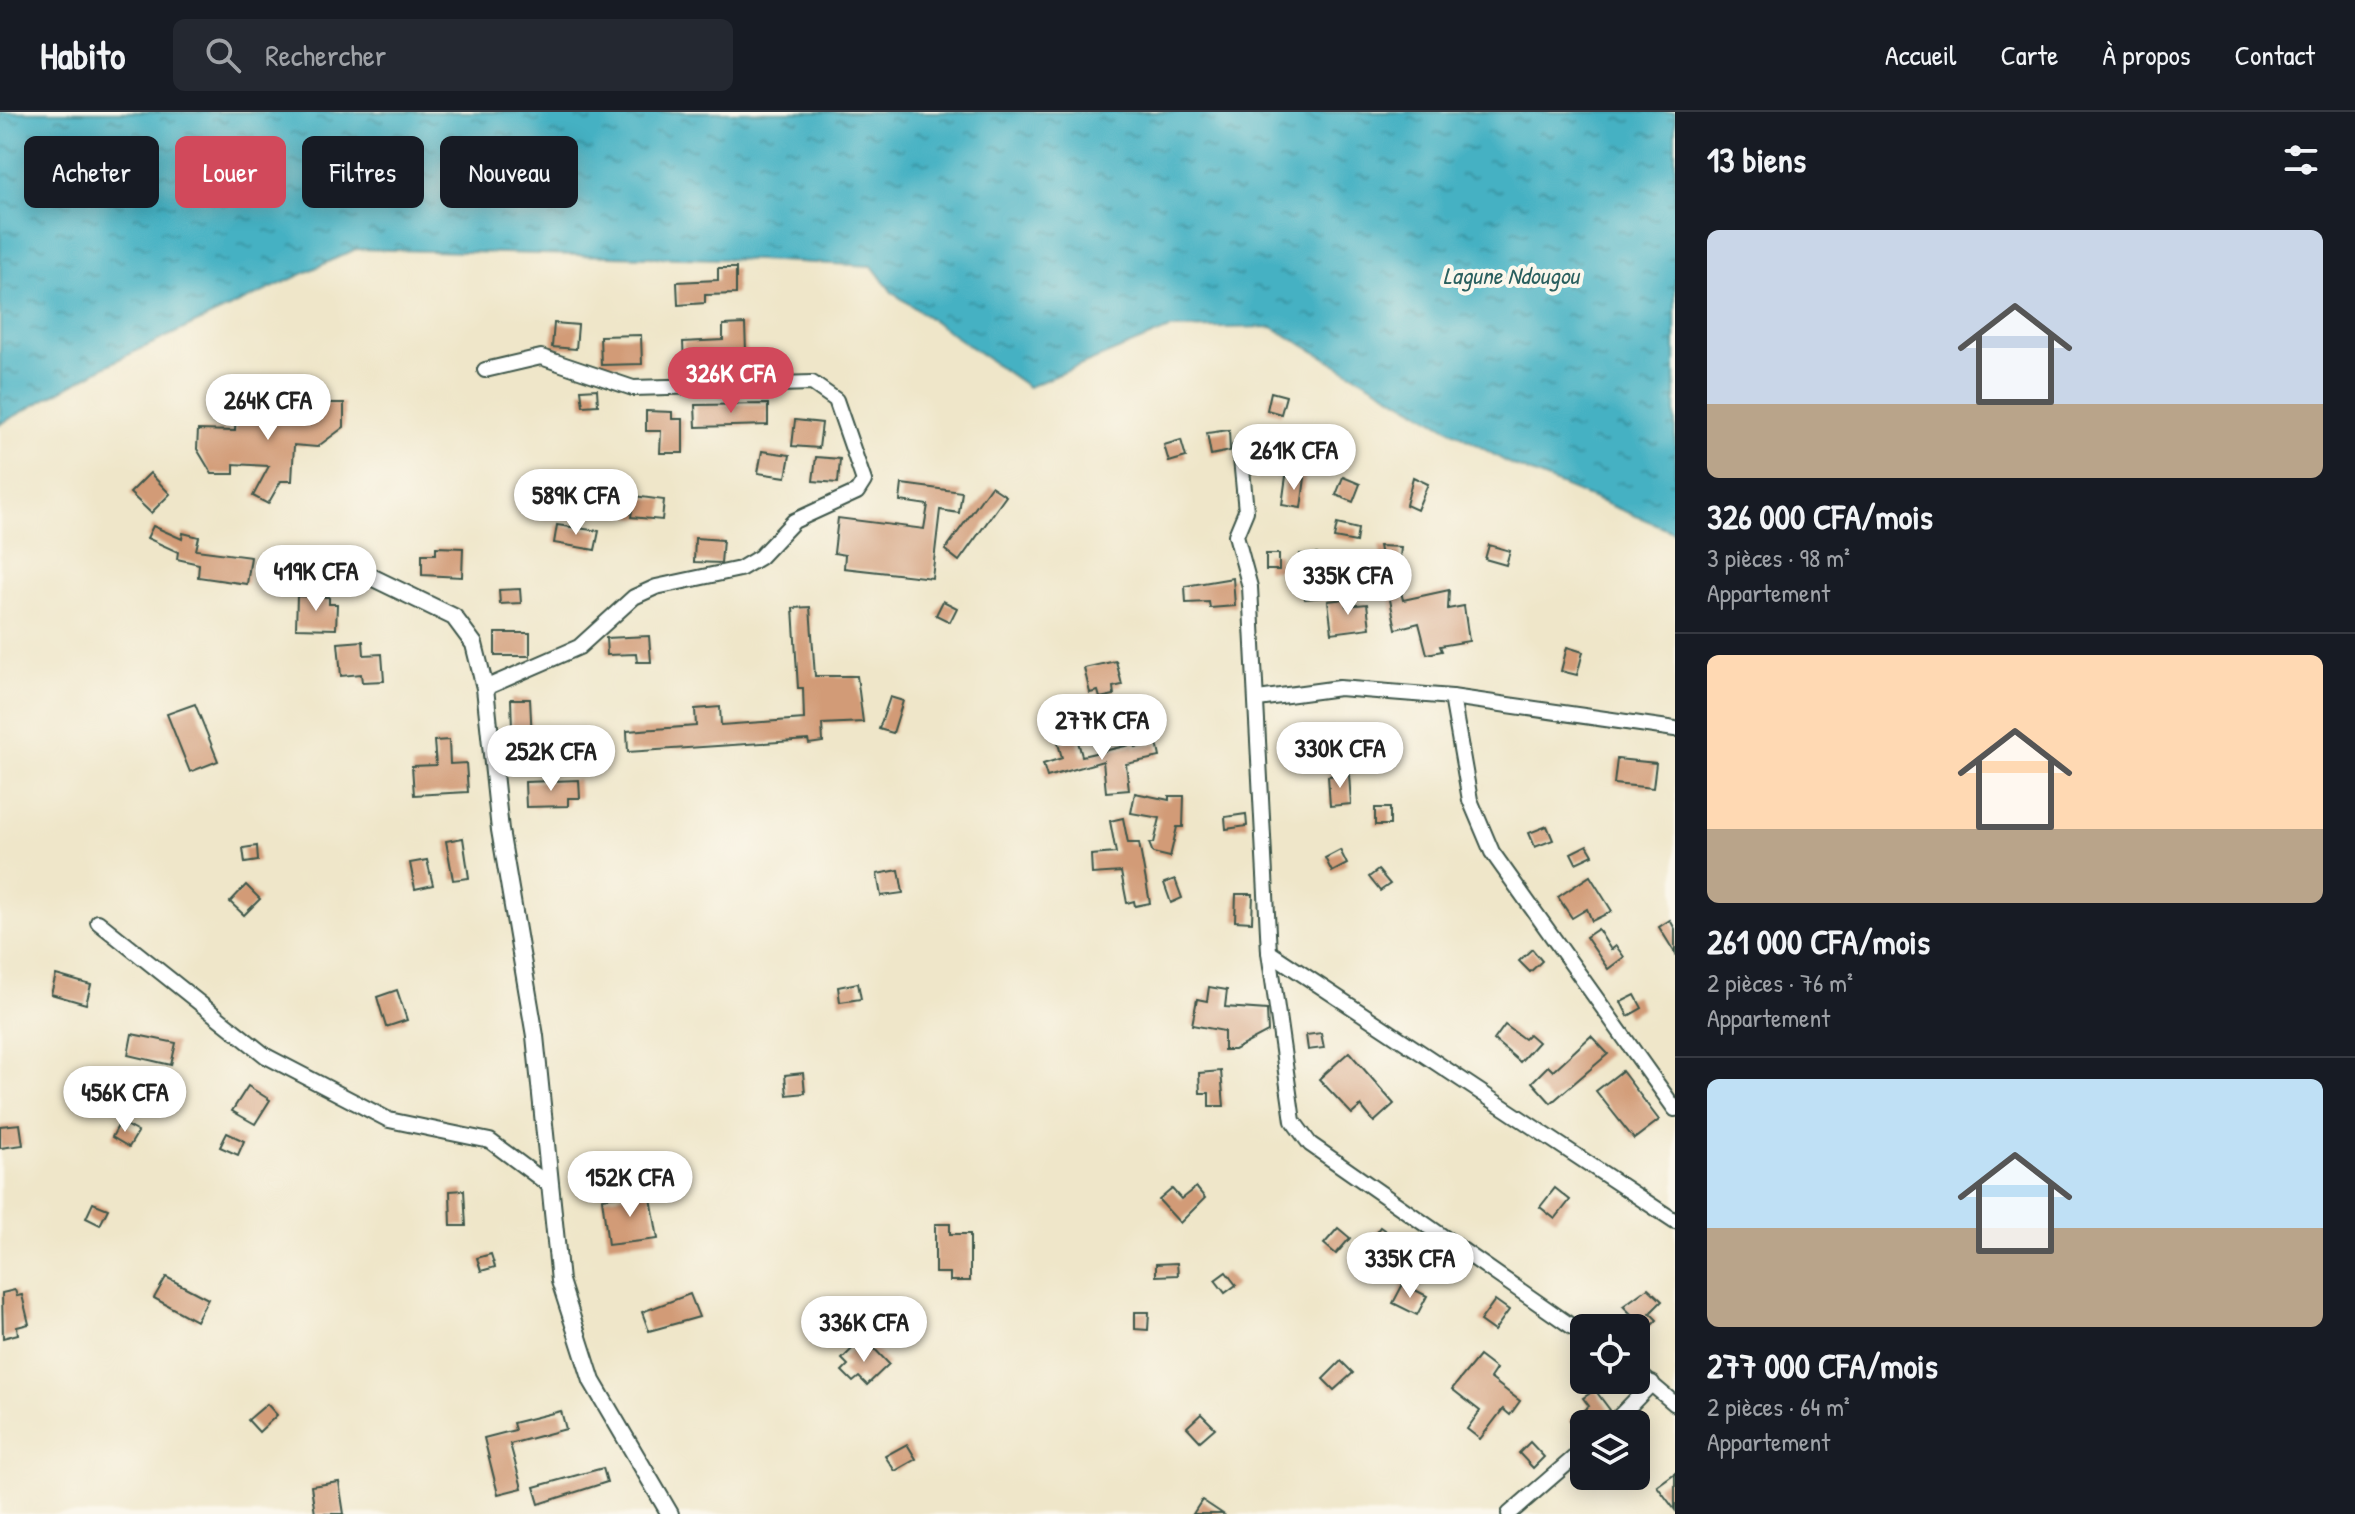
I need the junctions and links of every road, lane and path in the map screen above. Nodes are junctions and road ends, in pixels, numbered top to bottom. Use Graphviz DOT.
graph roads {
  1 [pos="485,370"];
  2 [pos="1240,448"];
  3 [pos="359,571"];
  4 [pos="485,688"];
  5 [pos="1452,697"];
  6 [pos="1258,699"];
  7 [pos="1675,729"];
  8 [pos="98,922"];
  9 [pos="1269,952"];
  10 [pos="1675,1109"];
  11 [pos="549,1185"];
  12 [pos="1675,1221"];
  13 [pos="1570,1325"];
  14 [pos="1652,1383"];
  15 [pos="1675,1404"];
  16 [pos="1626,1410"];
  17 [pos="1570,1461"];
  18 [pos="670,1514"];
  19 [pos="1509,1514"];
  1 -- 4 [label="street"];
  2 -- 6 [label="street"];
  3 -- 4 [label="street"];
  4 -- 11 [label="street"];
  5 -- 6 [label="street"];
  5 -- 7 [label="street"];
  5 -- 10 [label="street"];
  6 -- 9 [label="street"];
  8 -- 11 [label="street"];
  9 -- 12 [label="street"];
  9 -- 13 [label="street"];
  11 -- 18 [label="street"];
  14 -- 15 [label="street"];
  14 -- 16 [label="street"];
  17 -- 19 [label="street"];
}
